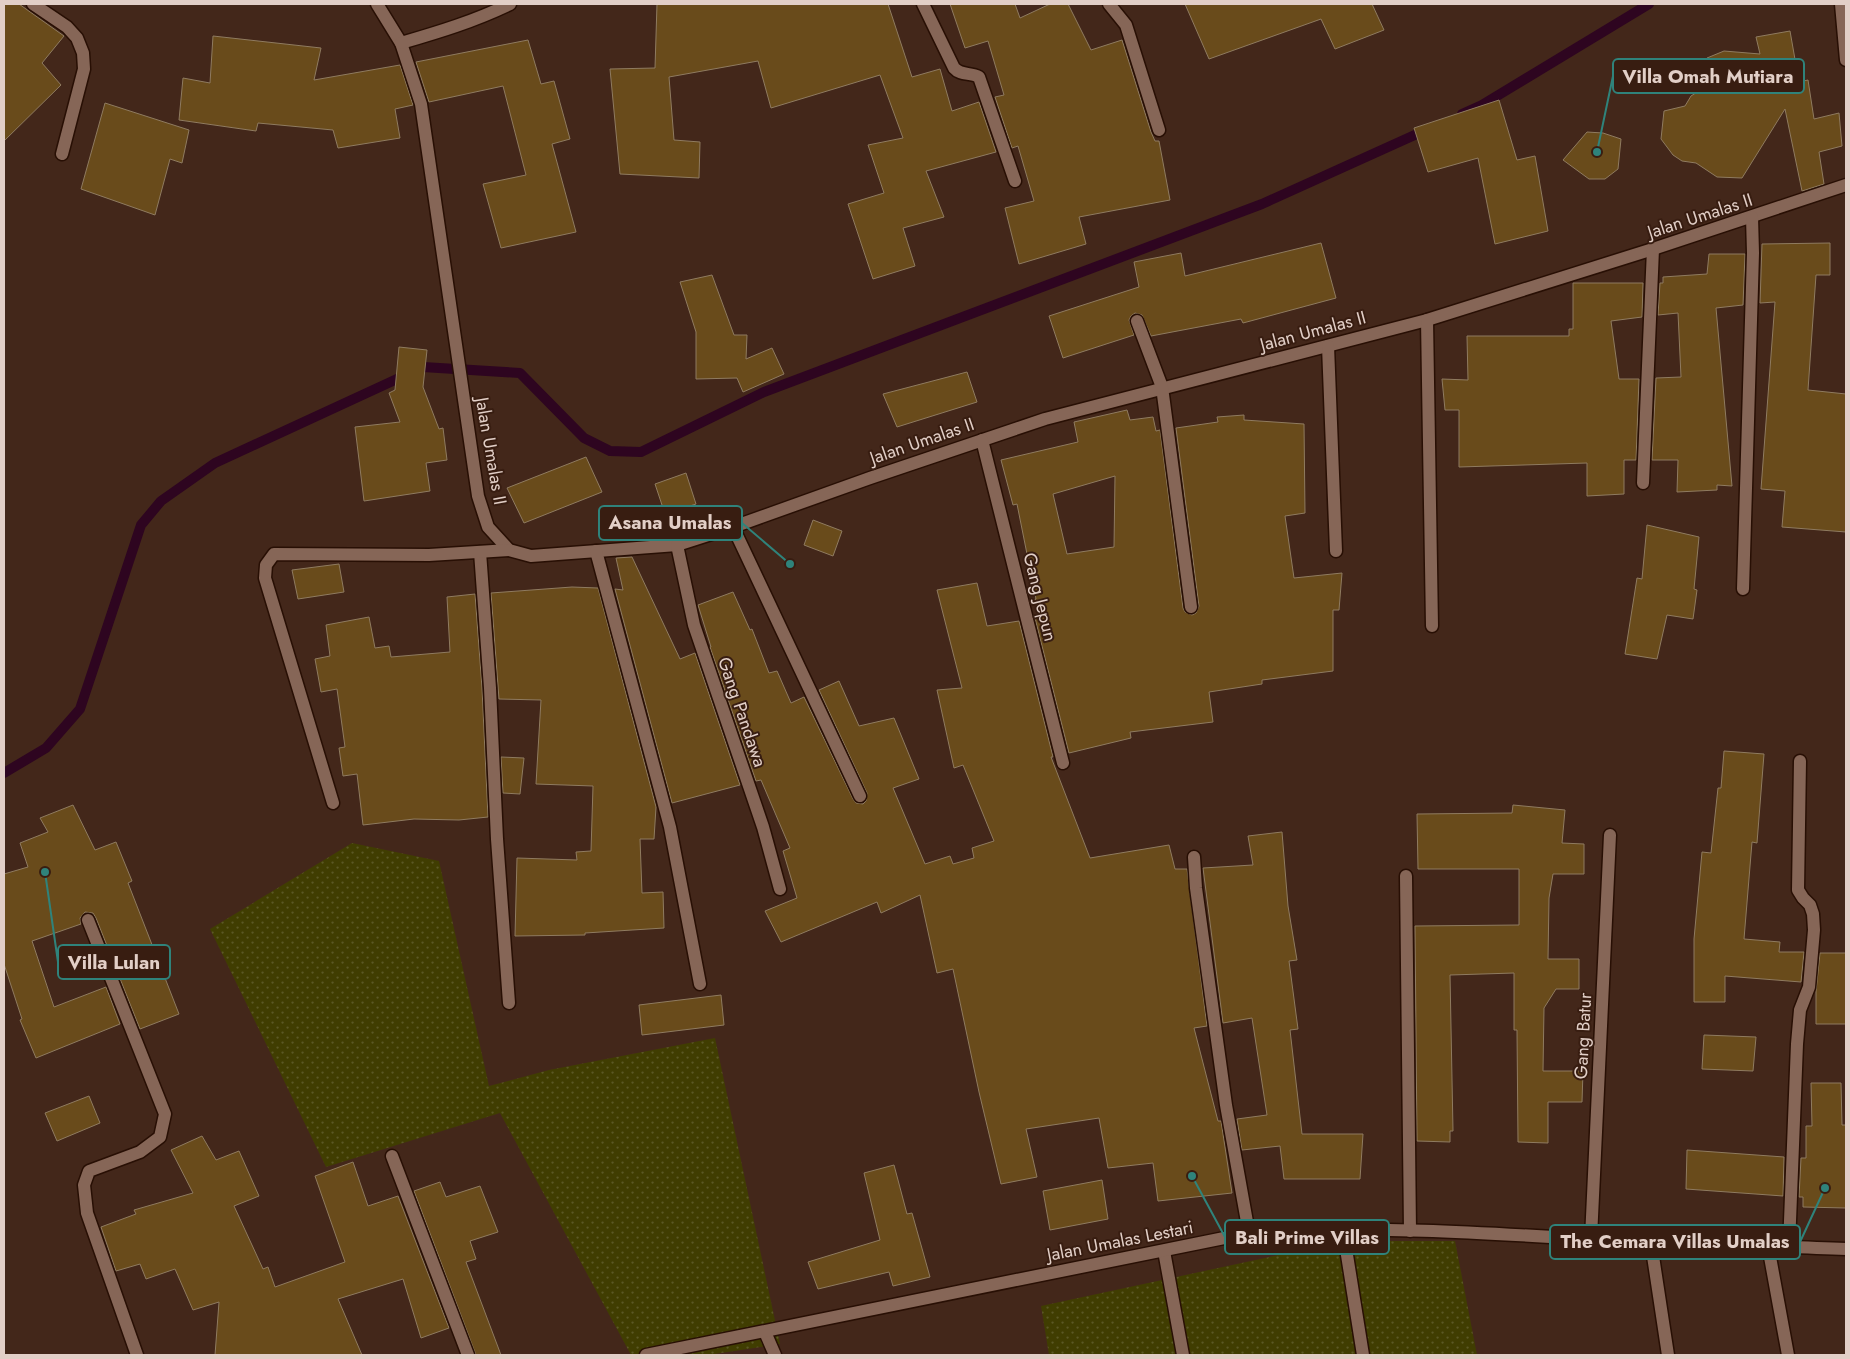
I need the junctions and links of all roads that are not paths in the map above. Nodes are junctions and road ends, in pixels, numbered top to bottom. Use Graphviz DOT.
graph roads {
  1 [pos="33,4"];
  2 [pos="377,4"];
  3 [pos="510,4"];
  4 [pos="923,4"];
  5 [pos="1109,4"];
  6 [pos="1842,4"];
  7 [pos="402,43"];
  8 [pos="1846,60"];
  9 [pos="1159,130"];
  10 [pos="62,154"];
  11 [pos="1015,181"];
  12 [pos="1846,186"];
  13 [pos="1752,218"];
  14 [pos="1654,249"];
  15 [pos="1427,320"];
  16 [pos="1137,321"];
  17 [pos="1328,346"];
  18 [pos="1162,387"];
  19 [pos="982,440"];
  20 [pos="1643,483"];
  21 [pos="734,527"];
  22 [pos="676,545"];
  23 [pos="509,550"];
  24 [pos="596,551"];
  25 [pos="1336,551"];
  26 [pos="480,552"];
  27 [pos="1743,589"];
  28 [pos="1191,606"];
  29 [pos="1432,626"];
  30 [pos="1800,761"];
  31 [pos="1064,764"];
  32 [pos="860,796"];
  33 [pos="333,803"];
  34 [pos="1610,835"];
  35 [pos="1194,857"];
  36 [pos="1406,876"];
  37 [pos="780,889"];
  38 [pos="88,920"];
  39 [pos="700,984"];
  40 [pos="509,1003"];
  41 [pos="392,1156"];
  42 [pos="1343,1230"];
  43 [pos="1410,1231"];
  44 [pos="1249,1233"];
  45 [pos="1590,1238"];
  46 [pos="1651,1243"];
  47 [pos="1768,1246"];
  48 [pos="1790,1246"];
  49 [pos="1846,1249"];
  50 [pos="1164,1251"];
  51 [pos="765,1332"];
  52 [pos="137,1355"];
  53 [pos="468,1355"];
  54 [pos="646,1355"];
  55 [pos="775,1355"];
  56 [pos="1183,1355"];
  57 [pos="1363,1355"];
  58 [pos="1668,1355"];
  59 [pos="1788,1355"];
  1 -- 10 [label="street"];
  2 -- 7 [label="street, Jalan Umalas II"];
  3 -- 7 [label="street"];
  4 -- 11 [label="street"];
  5 -- 9 [label="street"];
  6 -- 8 [label="street"];
  7 -- 23 [label="street, Jalan Umalas II"];
  12 -- 13 [label="street, Jalan Umalas II"];
  13 -- 14 [label="street, Jalan Umalas II"];
  13 -- 27 [label="street"];
  14 -- 15 [label="street, Jalan Umalas II"];
  14 -- 20 [label="street"];
  15 -- 17 [label="street, Jalan Umalas II"];
  15 -- 29 [label="street"];
  16 -- 18 [label="street"];
  17 -- 18 [label="street, Jalan Umalas II"];
  17 -- 25 [label="street"];
  18 -- 19 [label="street, Jalan Umalas II"];
  18 -- 28 [label="street"];
  19 -- 21 [label="street, Jalan Umalas II"];
  19 -- 31 [label="street, Gang Jepun"];
  21 -- 22 [label="street, Jalan Umalas II"];
  21 -- 32 [label="street"];
  22 -- 24 [label="street, Jalan Umalas II"];
  22 -- 37 [label="street, Gang Pandawa"];
  23 -- 24 [label="street, Jalan Umalas II"];
  23 -- 26 [label="street"];
  24 -- 39 [label="street"];
  26 -- 33 [label="street"];
  26 -- 40 [label="street"];
  30 -- 48 [label="street"];
  34 -- 45 [label="street, Gang Batur"];
  35 -- 44 [label="street"];
  36 -- 43 [label="street"];
  38 -- 52 [label="street"];
  41 -- 53 [label="street"];
  42 -- 43 [label="street, Jalan Umalas Lestari"];
  42 -- 44 [label="street, Jalan Umalas Lestari"];
  42 -- 57 [label="street"];
  43 -- 45 [label="street, Jalan Umalas Lestari"];
  44 -- 50 [label="street, Jalan Umalas Lestari"];
  45 -- 46 [label="street, Jalan Umalas Lestari"];
  46 -- 47 [label="street, Jalan Umalas Lestari"];
  46 -- 58 [label="street"];
  47 -- 48 [label="street, Jalan Umalas Lestari"];
  47 -- 59 [label="street"];
  48 -- 49 [label="street, Jalan Umalas Lestari"];
  50 -- 51 [label="street, Jalan Umalas Lestari"];
  50 -- 56 [label="street"];
  51 -- 54 [label="street, Jalan Umalas Lestari"];
  51 -- 55 [label="street"];
}
